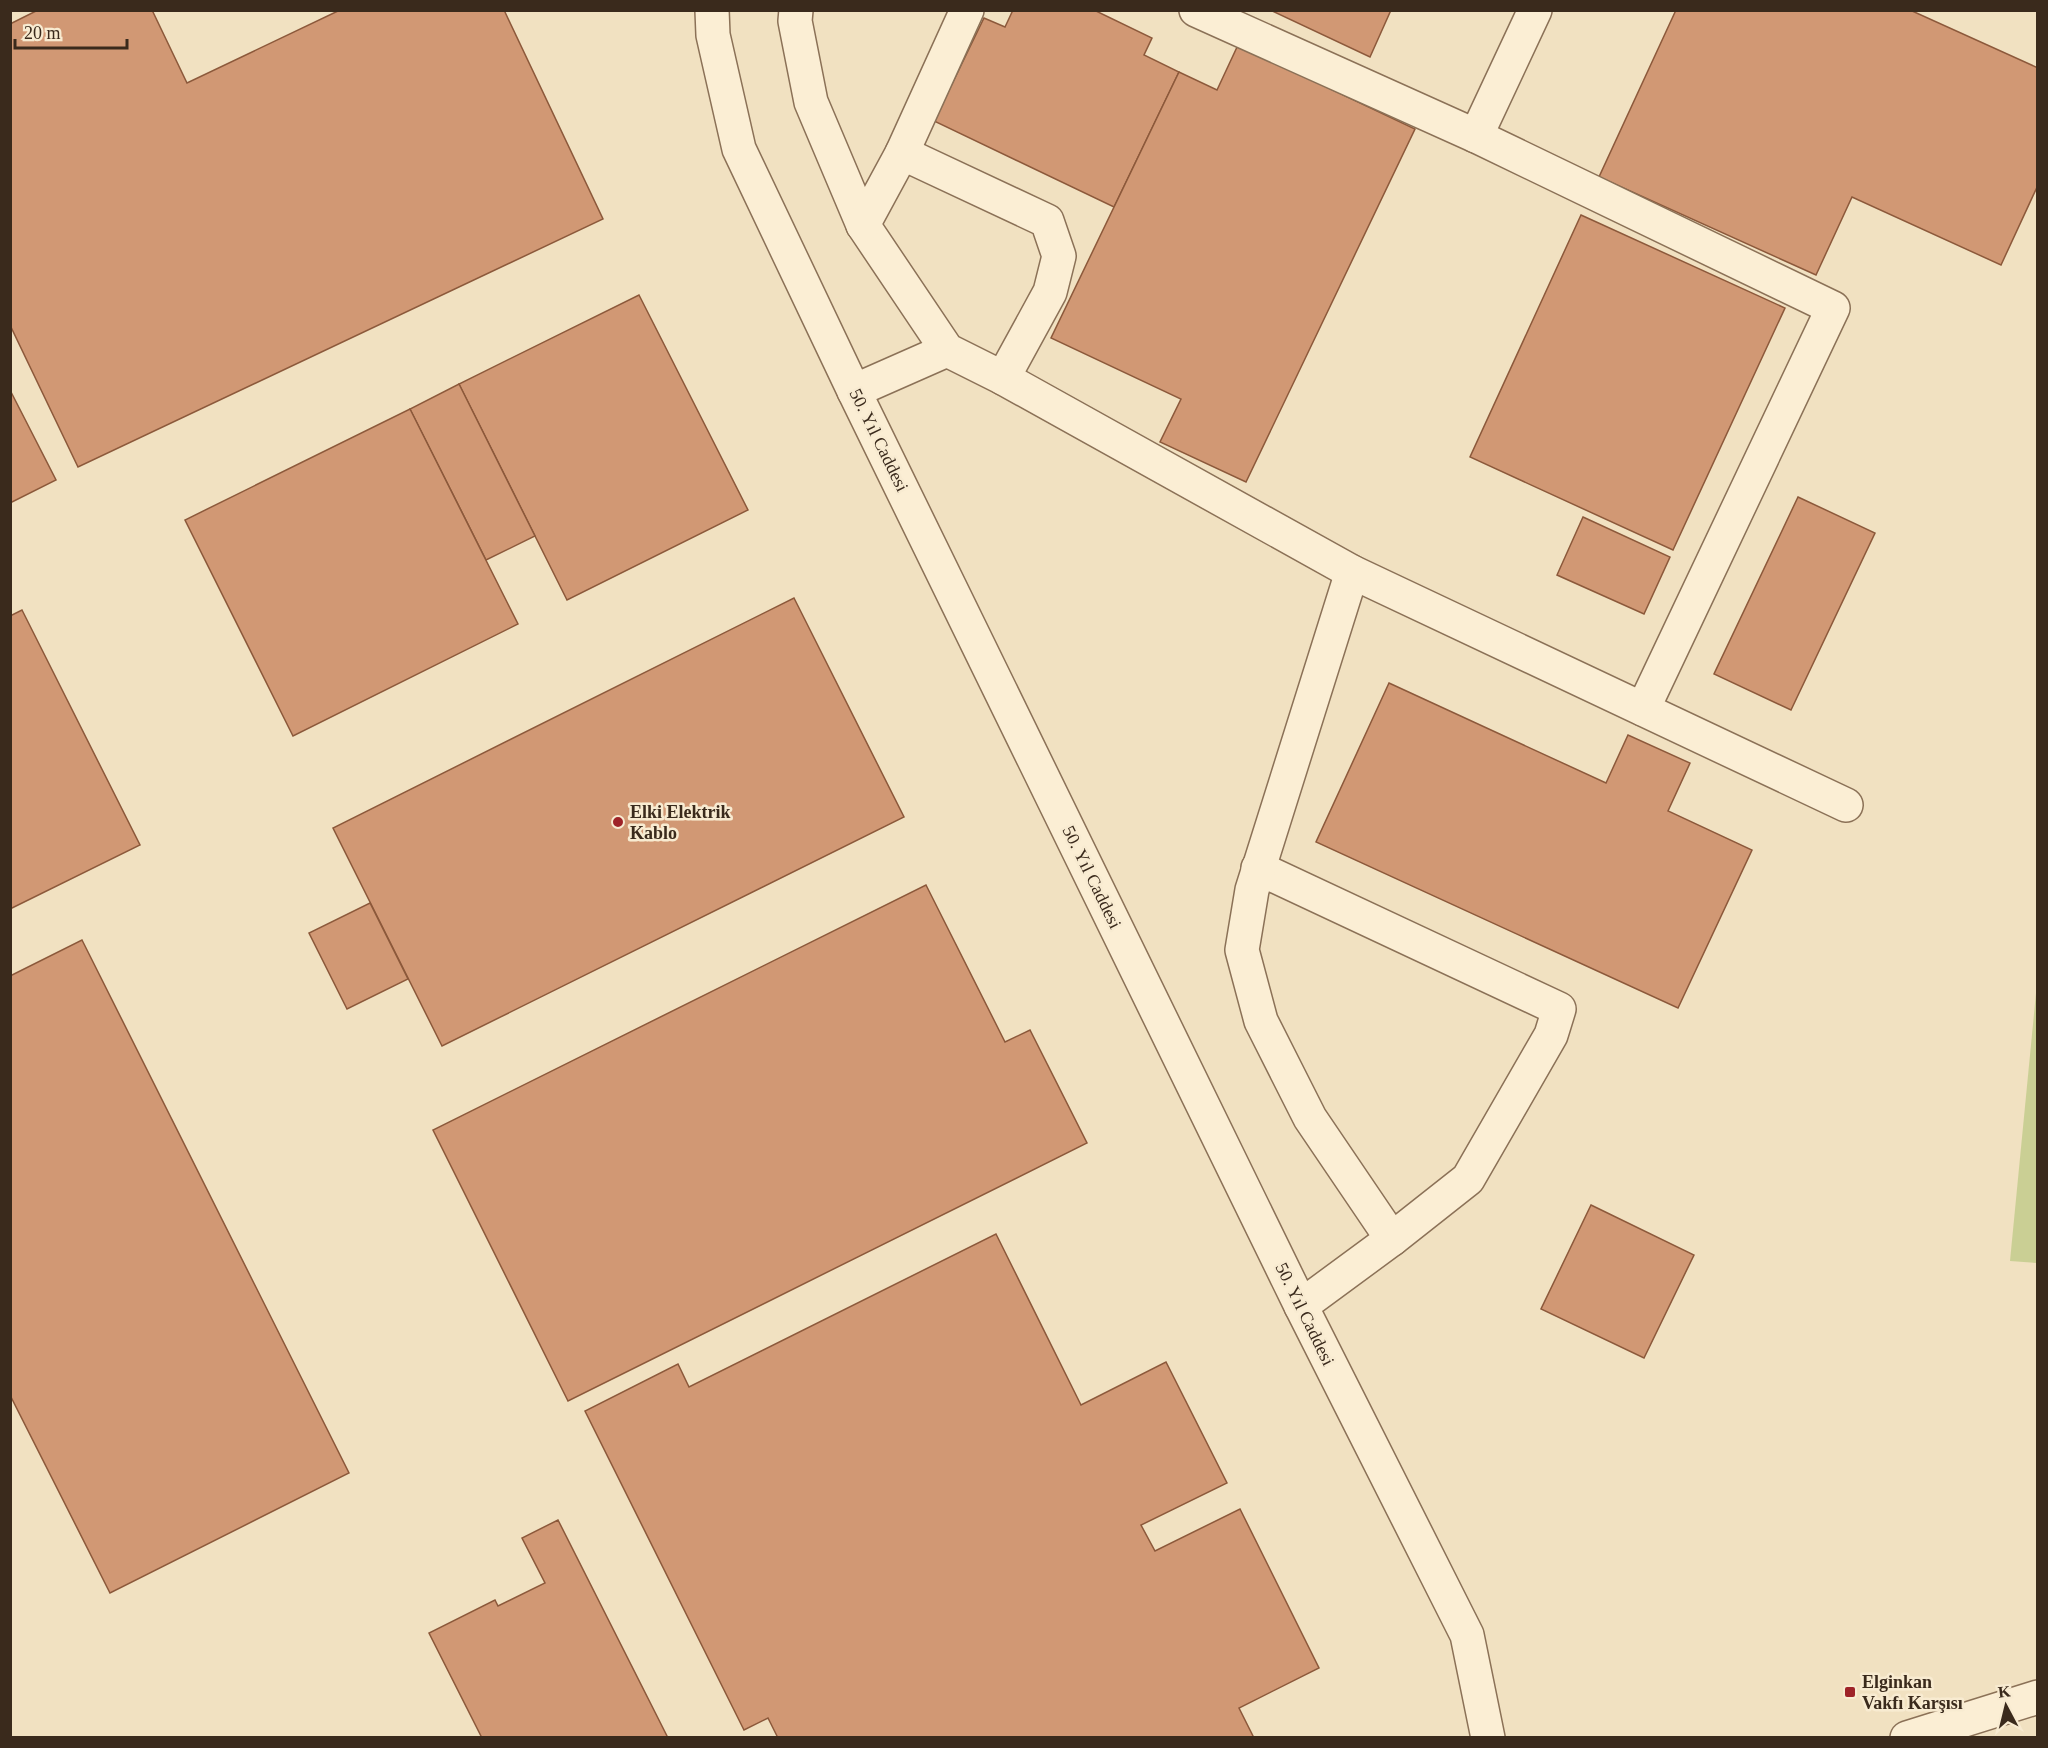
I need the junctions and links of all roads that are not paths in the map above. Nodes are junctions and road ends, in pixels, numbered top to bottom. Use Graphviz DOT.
graph roads {
  1 [pos="712,10"];
  2 [pos="796,10"];
  3 [pos="967,10"];
  4 [pos="1196,10"];
  5 [pos="1535,10"];
  6 [pos="1476,136"];
  7 [pos="902,153"];
  8 [pos="863,225"];
  9 [pos="947,350"];
  10 [pos="1003,378"];
  11 [pos="854,391"];
  12 [pos="1352,572"];
  13 [pos="1643,709"];
  14 [pos="1846,805"];
  15 [pos="1258,868"];
  16 [pos="1392,1239"];
  17 [pos="1301,1306"];
  18 [pos="2037,1697"];
  19 [pos="1488,1737"];
  20 [pos="1908,1737"];
  1 -- 11 [label="street, 50. Yıl Caddesi"];
  2 -- 8 [label="street"];
  3 -- 7 [label="street"];
  4 -- 6 [label="street"];
  5 -- 6 [label="street"];
  6 -- 13 [label="street"];
  7 -- 8 [label="street"];
  7 -- 10 [label="street"];
  8 -- 9 [label="street"];
  9 -- 10 [label="street"];
  9 -- 11 [label="street"];
  10 -- 12 [label="street"];
  11 -- 17 [label="street, 50. Yıl Caddesi"];
  12 -- 13 [label="street"];
  12 -- 15 [label="street"];
  13 -- 14 [label="street"];
  15 -- 16 [label="street"];
  15 -- 16 [label="street"];
  16 -- 17 [label="street"];
  17 -- 19 [label="street, 50. Yıl Caddesi"];
  18 -- 20 [label="street"];
}
